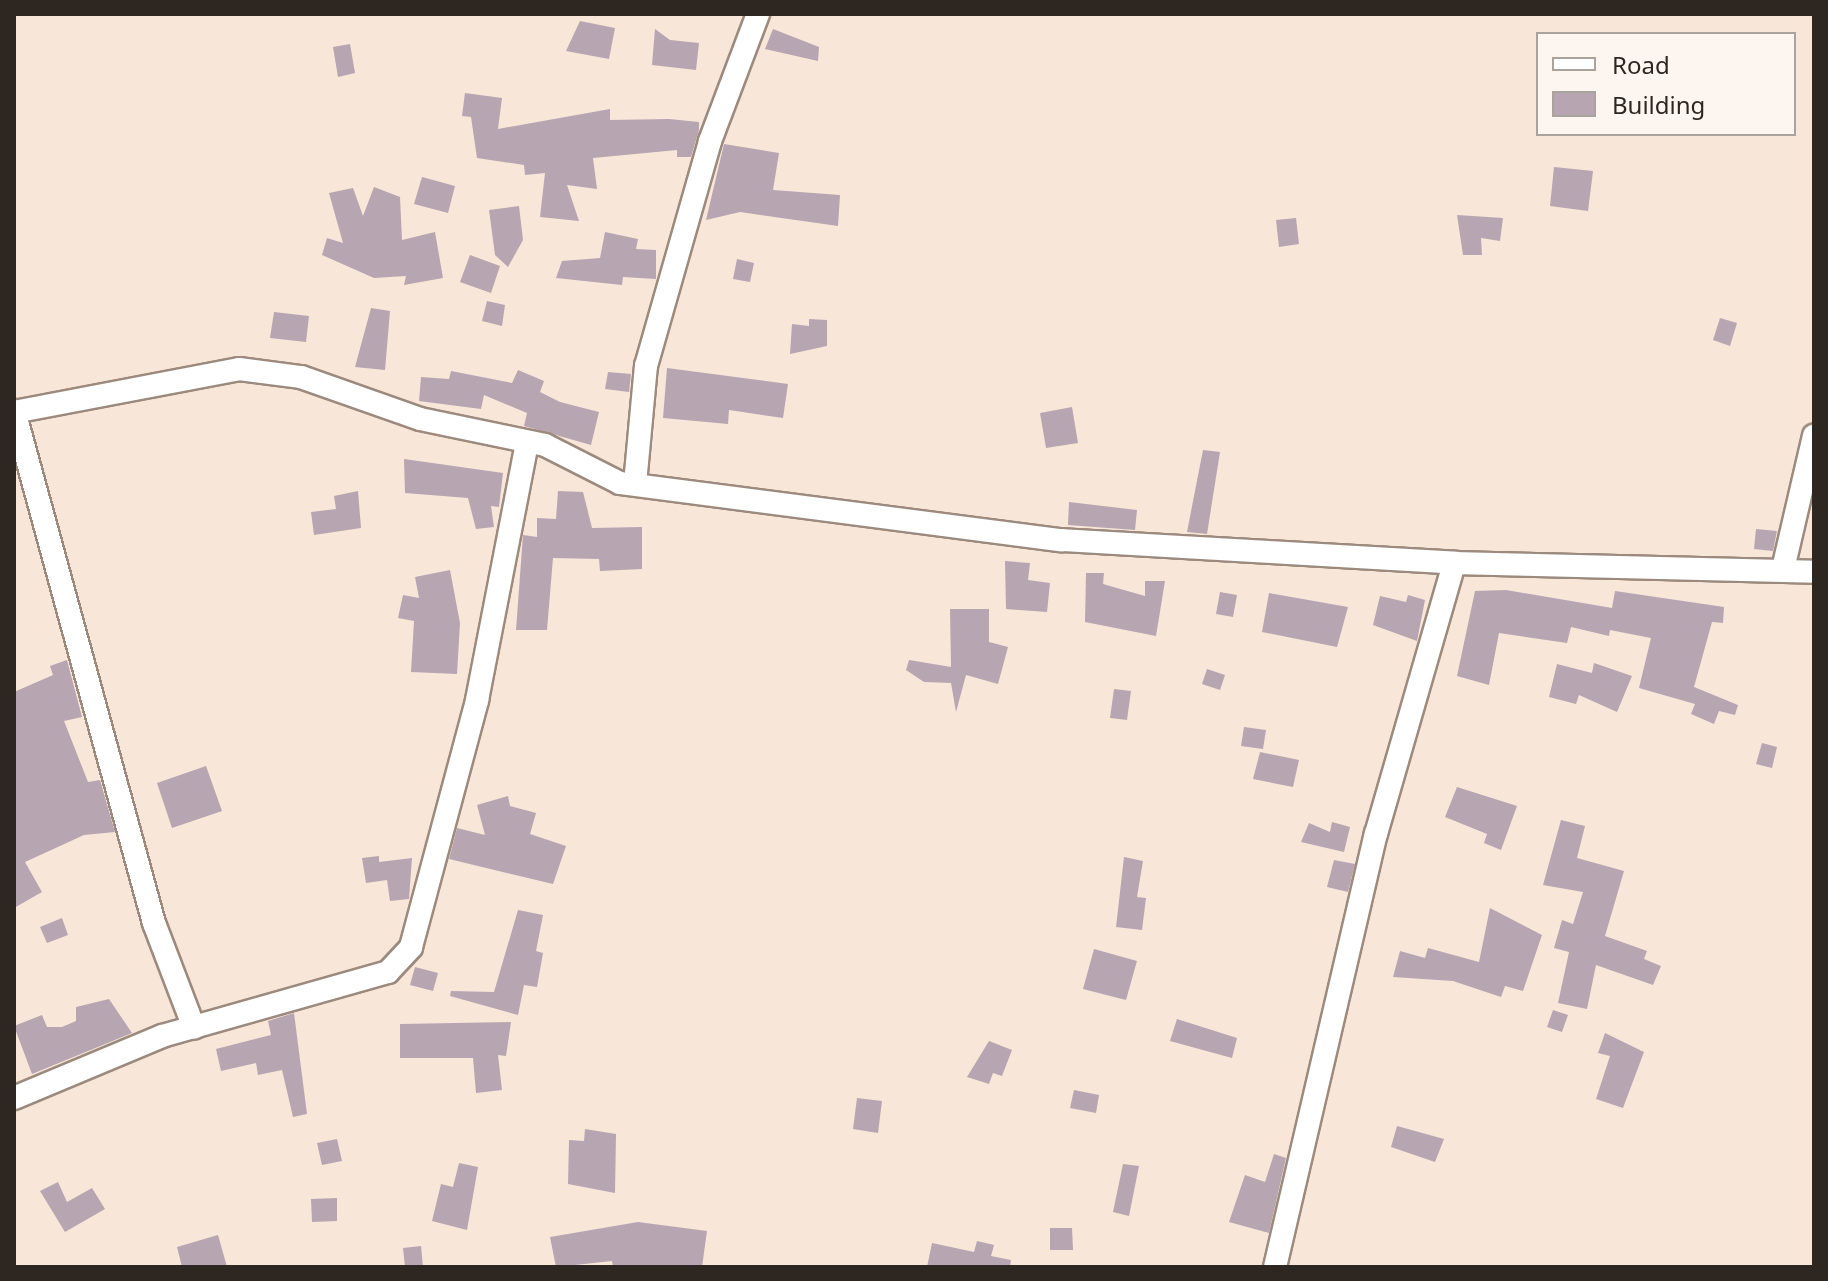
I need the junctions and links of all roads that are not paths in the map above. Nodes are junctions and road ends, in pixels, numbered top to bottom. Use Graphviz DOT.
graph roads {
  1 [pos="758,14"];
  2 [pos="14,412"];
  3 [pos="1814,436"];
  4 [pos="527,442"];
  5 [pos="635,484"];
  6 [pos="1454,563"];
  7 [pos="1783,569"];
  8 [pos="1814,572"];
  9 [pos="194,1028"];
  10 [pos="14,1098"];
  11 [pos="1275,1267"];
  1 -- 5 [label="street"];
  2 -- 4 [label="street"];
  2 -- 9 [label="street"];
  3 -- 7 [label="street"];
  4 -- 5 [label="street"];
  4 -- 9 [label="street"];
  5 -- 6 [label="street"];
  6 -- 7 [label="street"];
  6 -- 11 [label="street"];
  7 -- 8 [label="street"];
  9 -- 10 [label="street"];
}
